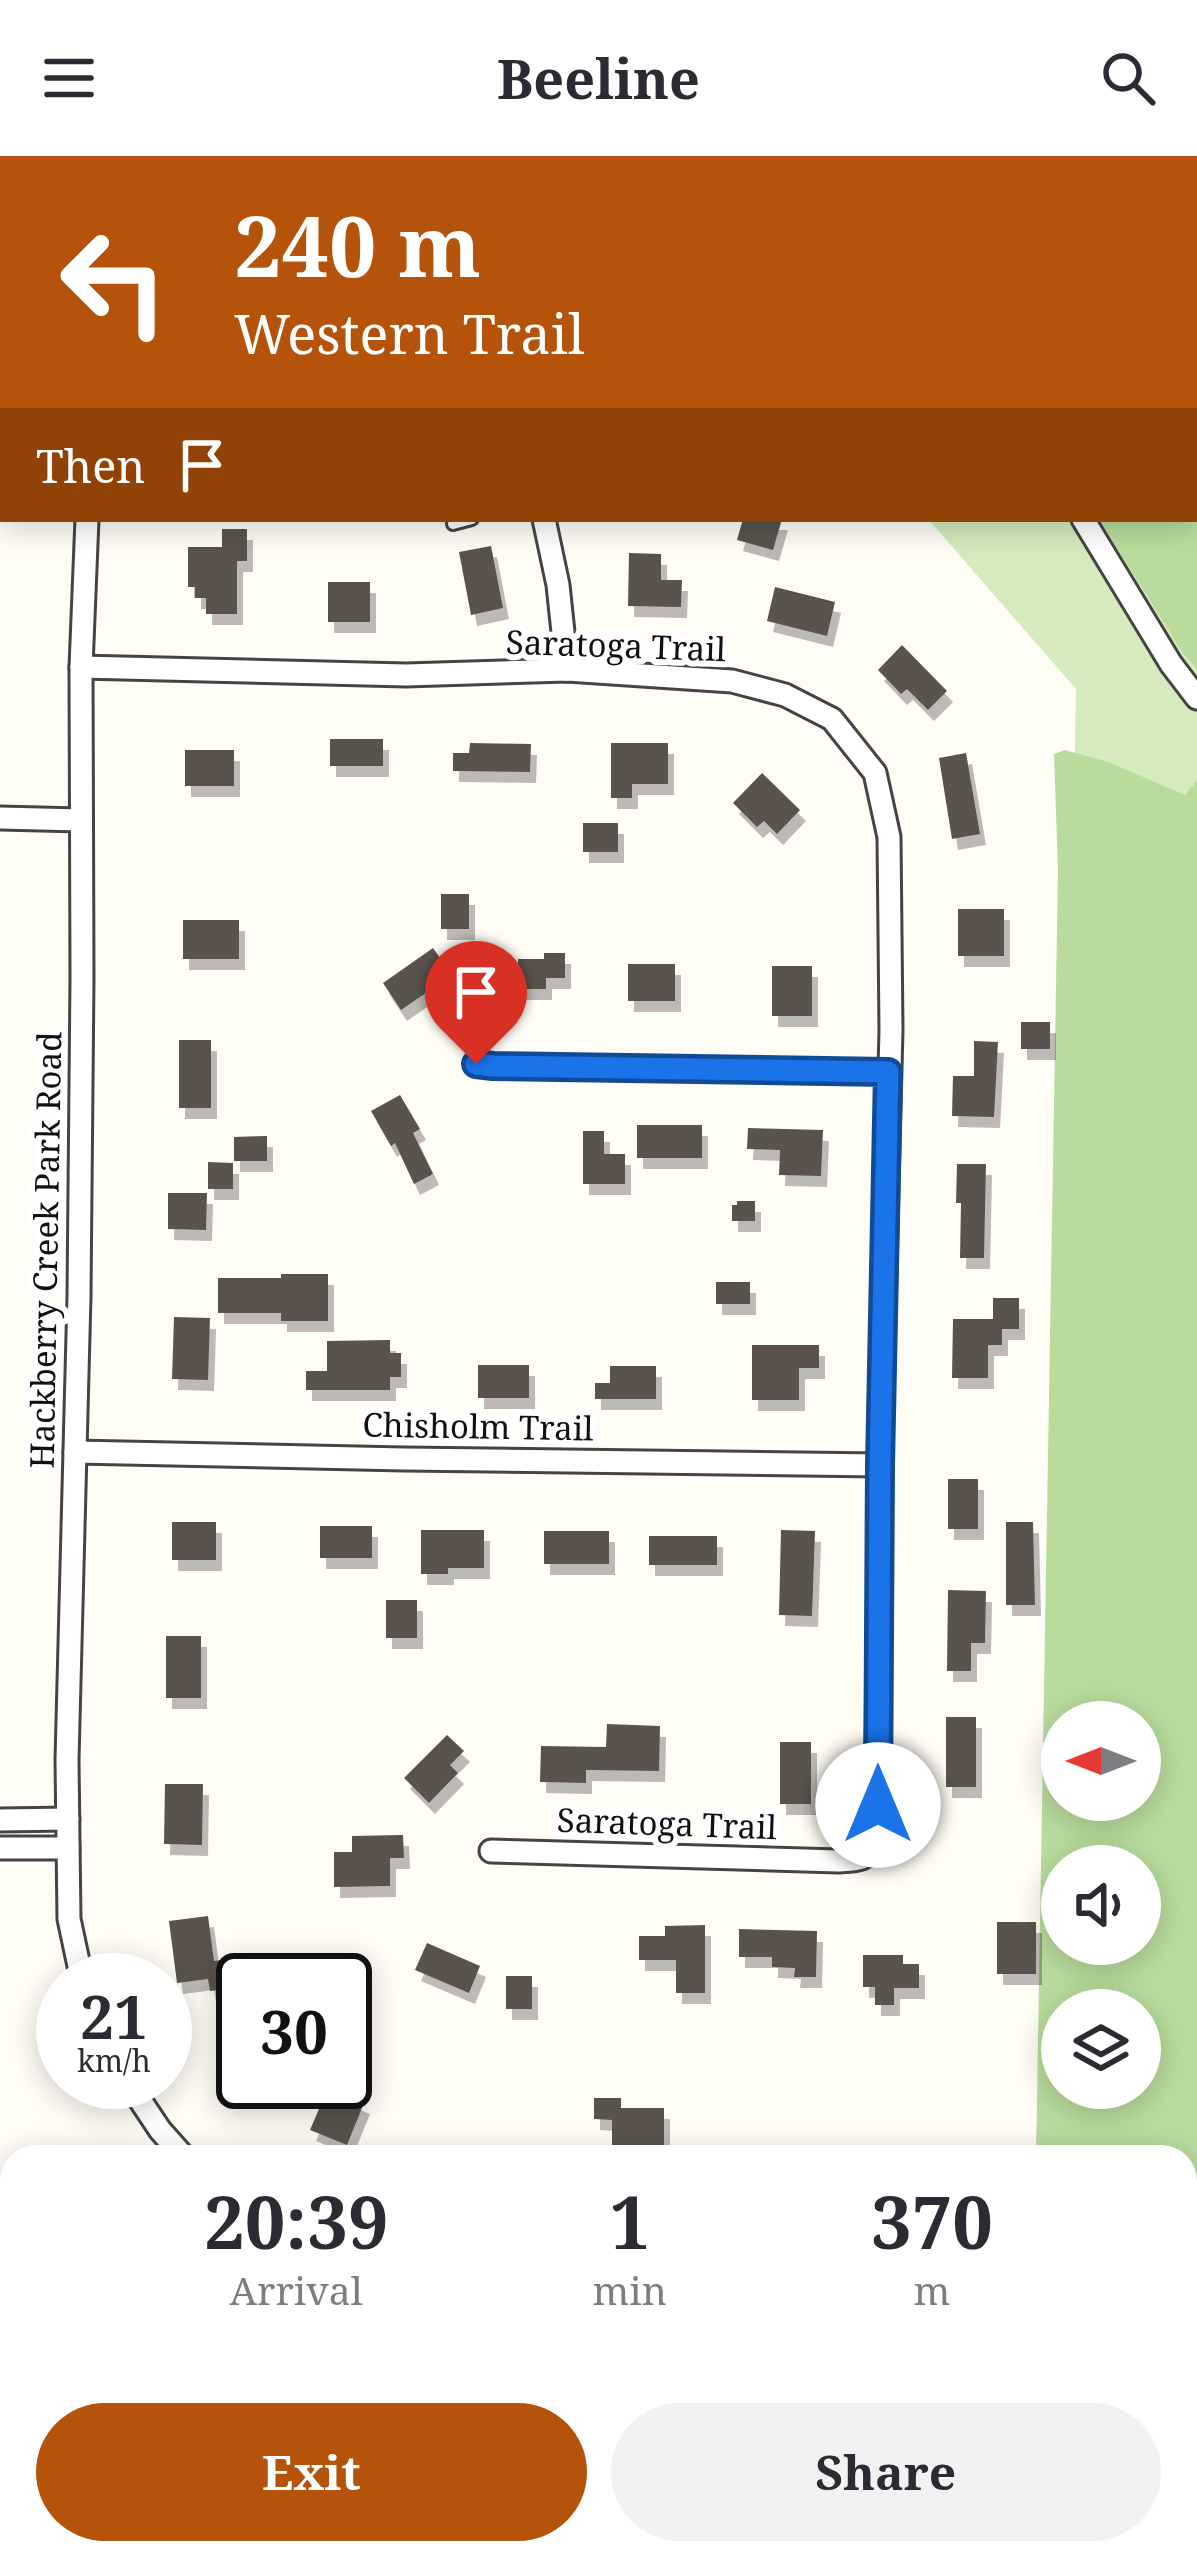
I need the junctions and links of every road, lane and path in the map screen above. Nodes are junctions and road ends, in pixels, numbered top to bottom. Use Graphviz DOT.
graph roads {
  1 [pos="87,522"];
  2 [pos="461,522"];
  3 [pos="545,522"];
  4 [pos="1085,522"];
  5 [pos="453,524"];
  6 [pos="81,667"];
  7 [pos="567,670"];
  8 [pos="1197,698"];
  9 [pos="0,818"];
  10 [pos="81,820"];
  11 [pos="476,1064"];
  12 [pos="888,1072"];
  13 [pos="75,1452"];
  14 [pos="880,1465"];
  15 [pos="68,1819"];
  16 [pos="0,1820"];
  17 [pos="68,1848"];
  18 [pos="0,1849"];
  19 [pos="491,1851"];
  20 [pos="76,1953"];
  21 [pos="145,2109"];
  22 [pos="174,2145"];
  1 -- 6 [label="street, Hackberry Creek Park Road"];
  2 -- 5 [label="lane"];
  3 -- 7 [label="street"];
  4 -- 8 [label="street"];
  6 -- 7 [label="street, Saratoga Trail"];
  6 -- 10 [label="street, Hackberry Creek Park Road"];
  7 -- 12 [label="street, Saratoga Trail"];
  9 -- 10 [label="street"];
  10 -- 13 [label="street, Hackberry Creek Park Road"];
  11 -- 12 [label="street"];
  12 -- 14 [label="street, Saratoga Trail"];
  13 -- 14 [label="street, Chisholm Trail"];
  13 -- 15 [label="street, Hackberry Creek Park Road"];
  14 -- 19 [label="street, Saratoga Trail"];
  15 -- 16 [label="street"];
  15 -- 17 [label="street, Hackberry Creek Park Road"];
  17 -- 18 [label="street"];
  17 -- 20 [label="street, Hackberry Creek Park Road"];
  21 -- 22 [label="street"];
}
